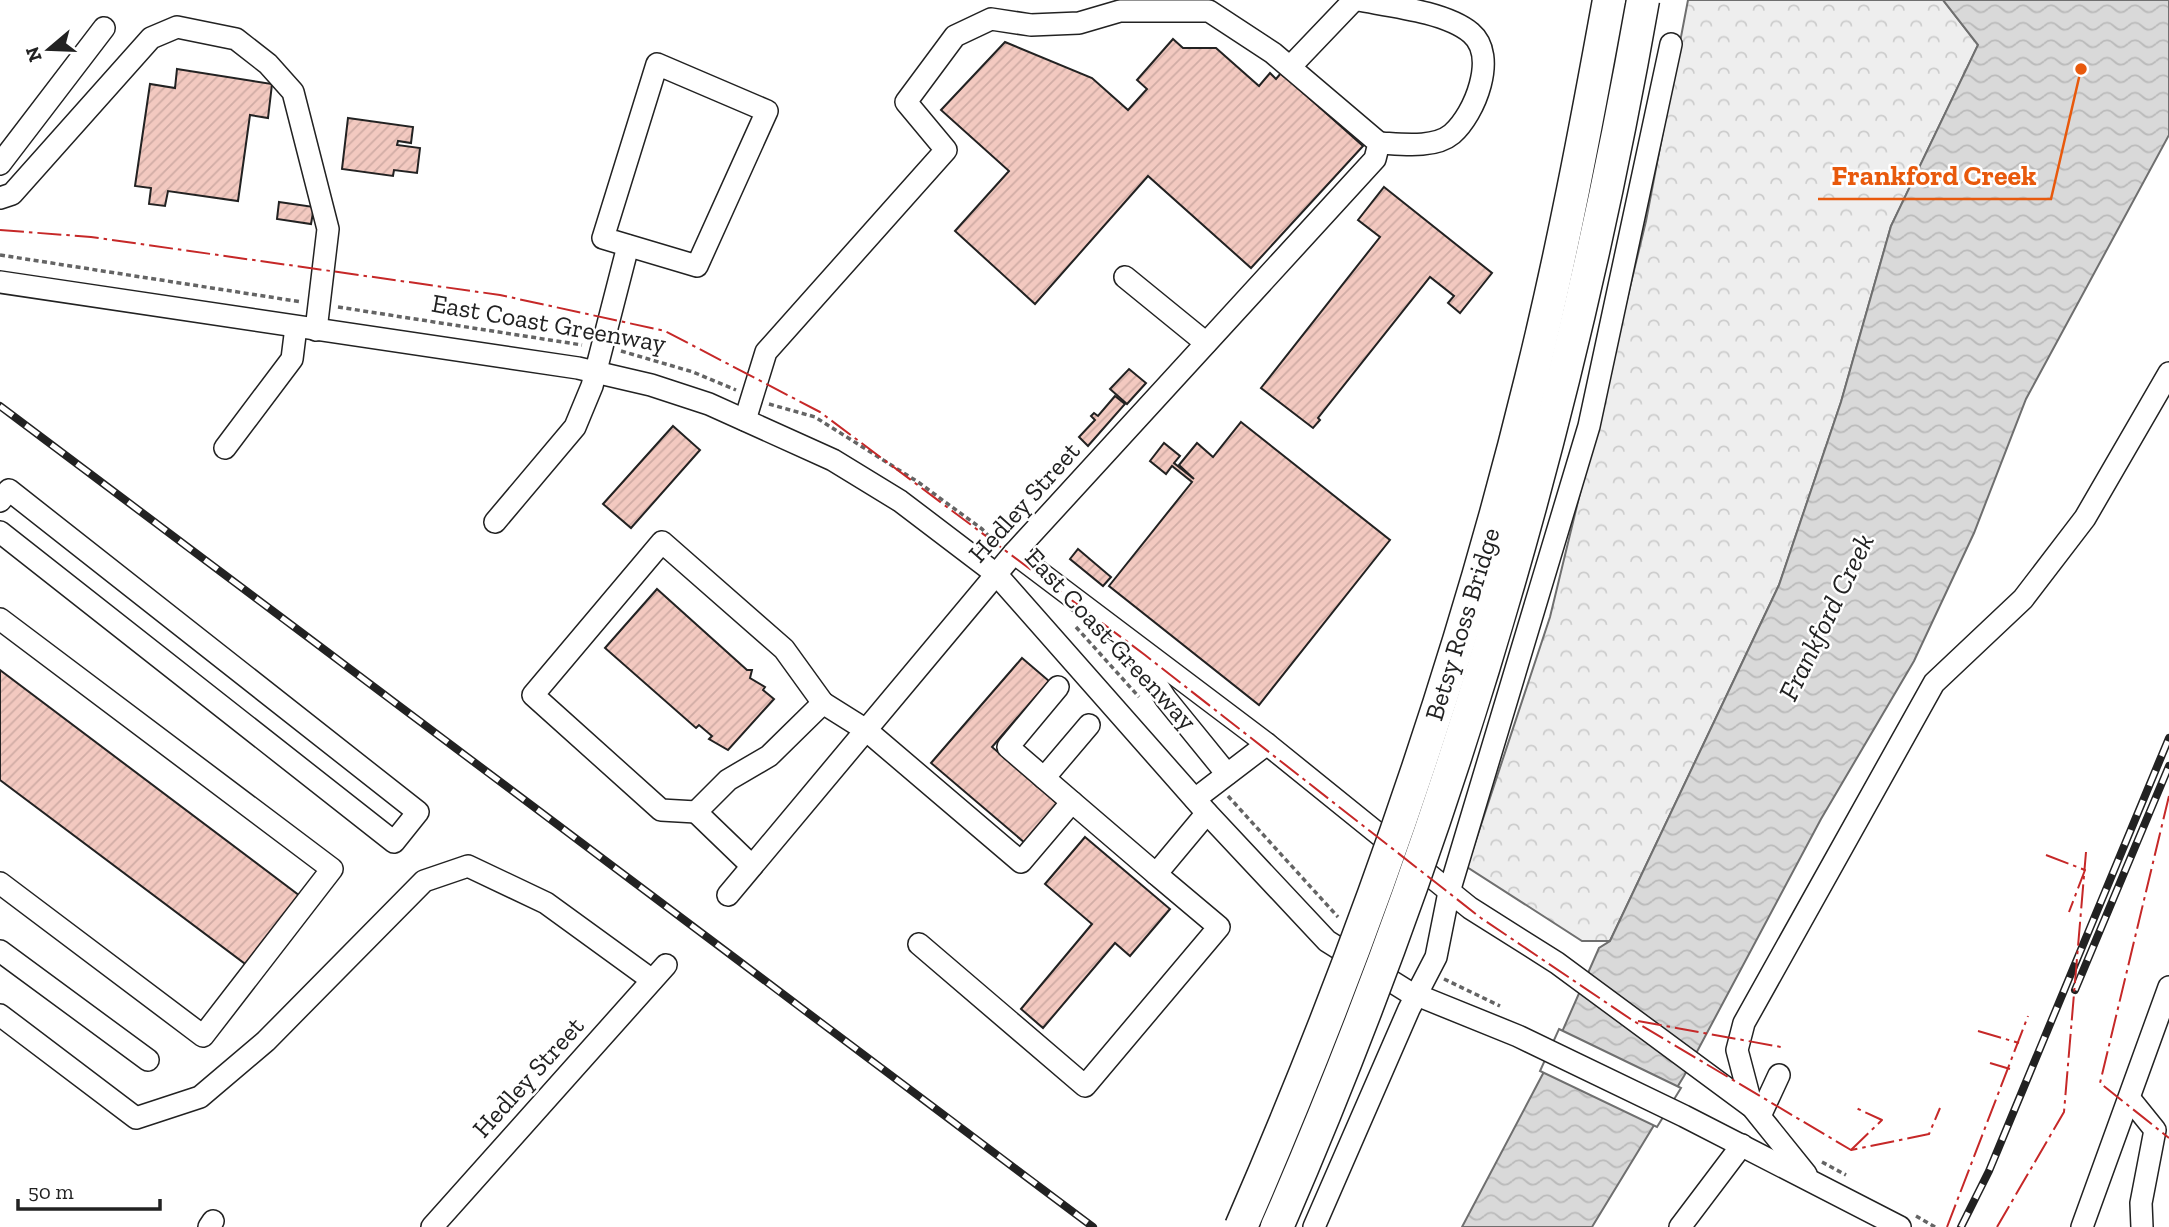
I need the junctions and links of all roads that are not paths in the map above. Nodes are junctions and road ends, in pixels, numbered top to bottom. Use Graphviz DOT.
graph roads {
  1 [pos="1356,0"];
  2 [pos="1609,0"];
  3 [pos="1643,0"];
  4 [pos="104,28"];
  5 [pos="1671,44"];
  6 [pos="1290,67"];
  7 [pos="1377,151"];
  8 [pos="0,164"];
  9 [pos="0,198"];
  10 [pos="628,246"];
  11 [pos="1125,277"];
  12 [pos="0,282"];
  13 [pos="306,328"];
  14 [pos="1206,343"];
  15 [pos="595,372"];
  16 [pos="2169,373"];
  17 [pos="745,420"];
  18 [pos="225,448"];
  19 [pos="0,501"];
  20 [pos="495,522"];
  21 [pos="0,532"];
  22 [pos="1007,562"];
  23 [pos="0,619"];
  24 [pos="1126,637"];
  25 [pos="223,659"];
  26 [pos="1058,687"];
  27 [pos="199,689"];
  28 [pos="822,703"];
  29 [pos="1089,725"];
  30 [pos="866,730"];
  31 [pos="1267,744"];
  32 [pos="1044,778"];
  33 [pos="1222,778"];
  34 [pos="1072,802"];
  35 [pos="1201,806"];
  36 [pos="696,812"];
  37 [pos="752,866"];
  38 [pos="1156,874"];
  39 [pos="0,883"];
  40 [pos="1449,892"];
  41 [pos="728,895"];
  42 [pos="919,944"];
  43 [pos="0,951"];
  44 [pos="2169,987"];
  45 [pos="1416,995"];
  46 [pos="0,1015"];
  47 [pos="148,1060"];
  48 [pos="1779,1075"];
  49 [pos="2130,1099"];
  50 [pos="1756,1112"];
  51 [pos="1742,1145"];
  52 [pos="1810,1180"];
  53 [pos="432,1227"];
  54 [pos="1241,1227"];
  55 [pos="1277,1227"];
  56 [pos="1314,1227"];
  57 [pos="1680,1227"];
  58 [pos="1900,1227"];
  59 [pos="2082,1227"];
  60 [pos="2141,1227"];
  1 -- 6 [label="street"];
  1 -- 7 [label="street"];
  2 -- 54 [label="highway, Betsy Ross Bridge, bridge"];
  3 -- 55 [label="highway, Betsy Ross Bridge, bridge"];
  4 -- 8 [label="street"];
  5 -- 40 [label="street"];
  6 -- 7 [label="street"];
  6 -- 17 [label="street"];
  7 -- 14 [label="street, Hedley Street"];
  9 -- 13 [label="street"];
  10 -- 10 [label="street"];
  10 -- 15 [label="street"];
  11 -- 14 [label="street"];
  12 -- 13 [label="street"];
  13 -- 15 [label="street"];
  13 -- 18 [label="street"];
  14 -- 22 [label="street, Hedley Street"];
  15 -- 17 [label="street"];
  15 -- 20 [label="street"];
  16 -- 50 [label="street"];
  17 -- 22 [label="street"];
  19 -- 25 [label="street"];
  21 -- 27 [label="street"];
  22 -- 24 [label="street"];
  22 -- 30 [label="street, Hedley Street"];
  22 -- 35 [label="street"];
  23 -- 39 [label="street"];
  24 -- 31 [label="street"];
  24 -- 33 [label="street"];
  25 -- 27 [label="street"];
  25 -- 27 [label="street"];
  26 -- 32 [label="street"];
  28 -- 30 [label="street"];
  28 -- 36 [label="street"];
  28 -- 36 [label="street"];
  29 -- 32 [label="street"];
  30 -- 34 [label="street"];
  30 -- 37 [label="street, Hedley Street"];
  31 -- 33 [label="street"];
  31 -- 40 [label="street"];
  32 -- 34 [label="street"];
  33 -- 35 [label="street"];
  34 -- 38 [label="street"];
  35 -- 38 [label="street"];
  35 -- 45 [label="street"];
  36 -- 37 [label="street"];
  37 -- 41 [label="street, Hedley Street"];
  38 -- 42 [label="street"];
  40 -- 45 [label="street"];
  40 -- 50 [label="street"];
  43 -- 47 [label="street"];
  44 -- 49 [label="street"];
  45 -- 51 [label="street"];
  45 -- 56 [label="street"];
  46 -- 53 [label="street, Hedley Street"];
  48 -- 50 [label="street"];
  49 -- 59 [label="street"];
  49 -- 60 [label="street"];
  50 -- 52 [label="street"];
  51 -- 52 [label="street"];
  51 -- 57 [label="street"];
  52 -- 58 [label="street"];
}
